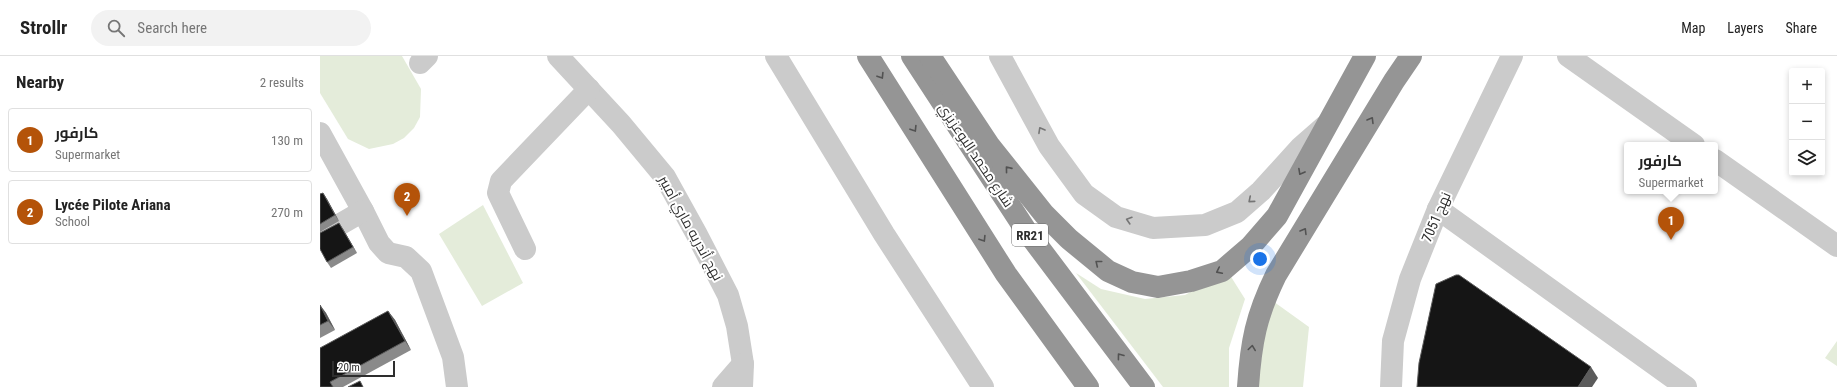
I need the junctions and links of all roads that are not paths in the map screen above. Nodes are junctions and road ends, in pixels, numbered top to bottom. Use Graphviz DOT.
graph roads {
  1 [pos="558,56"];
  2 [pos="776,56"];
  3 [pos="868,56"];
  4 [pos="912,56"];
  5 [pos="1000,56"];
  6 [pos="1366,56"];
  7 [pos="1412,56"];
  8 [pos="1526,56"];
  9 [pos="1568,56"];
  10 [pos="1509,62"];
  11 [pos="929,65"];
  12 [pos="589,89"];
  13 [pos="1328,124"];
  14 [pos="320,133"];
  15 [pos="1690,142"];
  16 [pos="1718,162"];
  17 [pos="1438,209"];
  18 [pos="363,211"];
  19 [pos="320,236"];
  20 [pos="1837,246"];
  21 [pos="525,249"];
  22 [pos="1006,274"];
  23 [pos="743,364"];
  24 [pos="457,387"];
  25 [pos="723,387"];
  26 [pos="742,387"];
  27 [pos="983,387"];
  28 [pos="1076,387"];
  29 [pos="1088,387"];
  30 [pos="1144,387"];
  31 [pos="1248,387"];
  32 [pos="1391,387"];
  33 [pos="1686,387"];
  1 -- 12 [label="street, نهج أندريه ماري أمبير"];
  2 -- 27 [label="street"];
  3 -- 22 [label="highway, RR21, one-way"];
  4 -- 11 [label="highway, شارع محمد البوعزيزي / RR21"];
  13 -- 5 [label="street, one-way"];
  6 -- 13 [label="highway"];
  31 -- 7 [label="highway, one-way"];
  8 -- 10 [label="street"];
  9 -- 15 [label="street"];
  10 -- 17 [label="street, نهج 7051"];
  13 -- 11 [label="highway, one-way"];
  30 -- 11 [label="highway, شارع محمد البوعزيزي / RR21, one-way"];
  12 -- 21 [label="street"];
  12 -- 23 [label="street, نهج أندريه ماري أمبير"];
  14 -- 18 [label="street"];
  16 -- 20 [label="street"];
  17 -- 32 [label="street, نهج 7051"];
  17 -- 33 [label="street"];
  18 -- 19 [label="street"];
  18 -- 24 [label="street"];
  22 -- 28 [label="highway"];
  22 -- 29 [label="highway, RR21"];
  23 -- 25 [label="street"];
  23 -- 26 [label="street, نهج أندريه ماري أمبير"];
}
